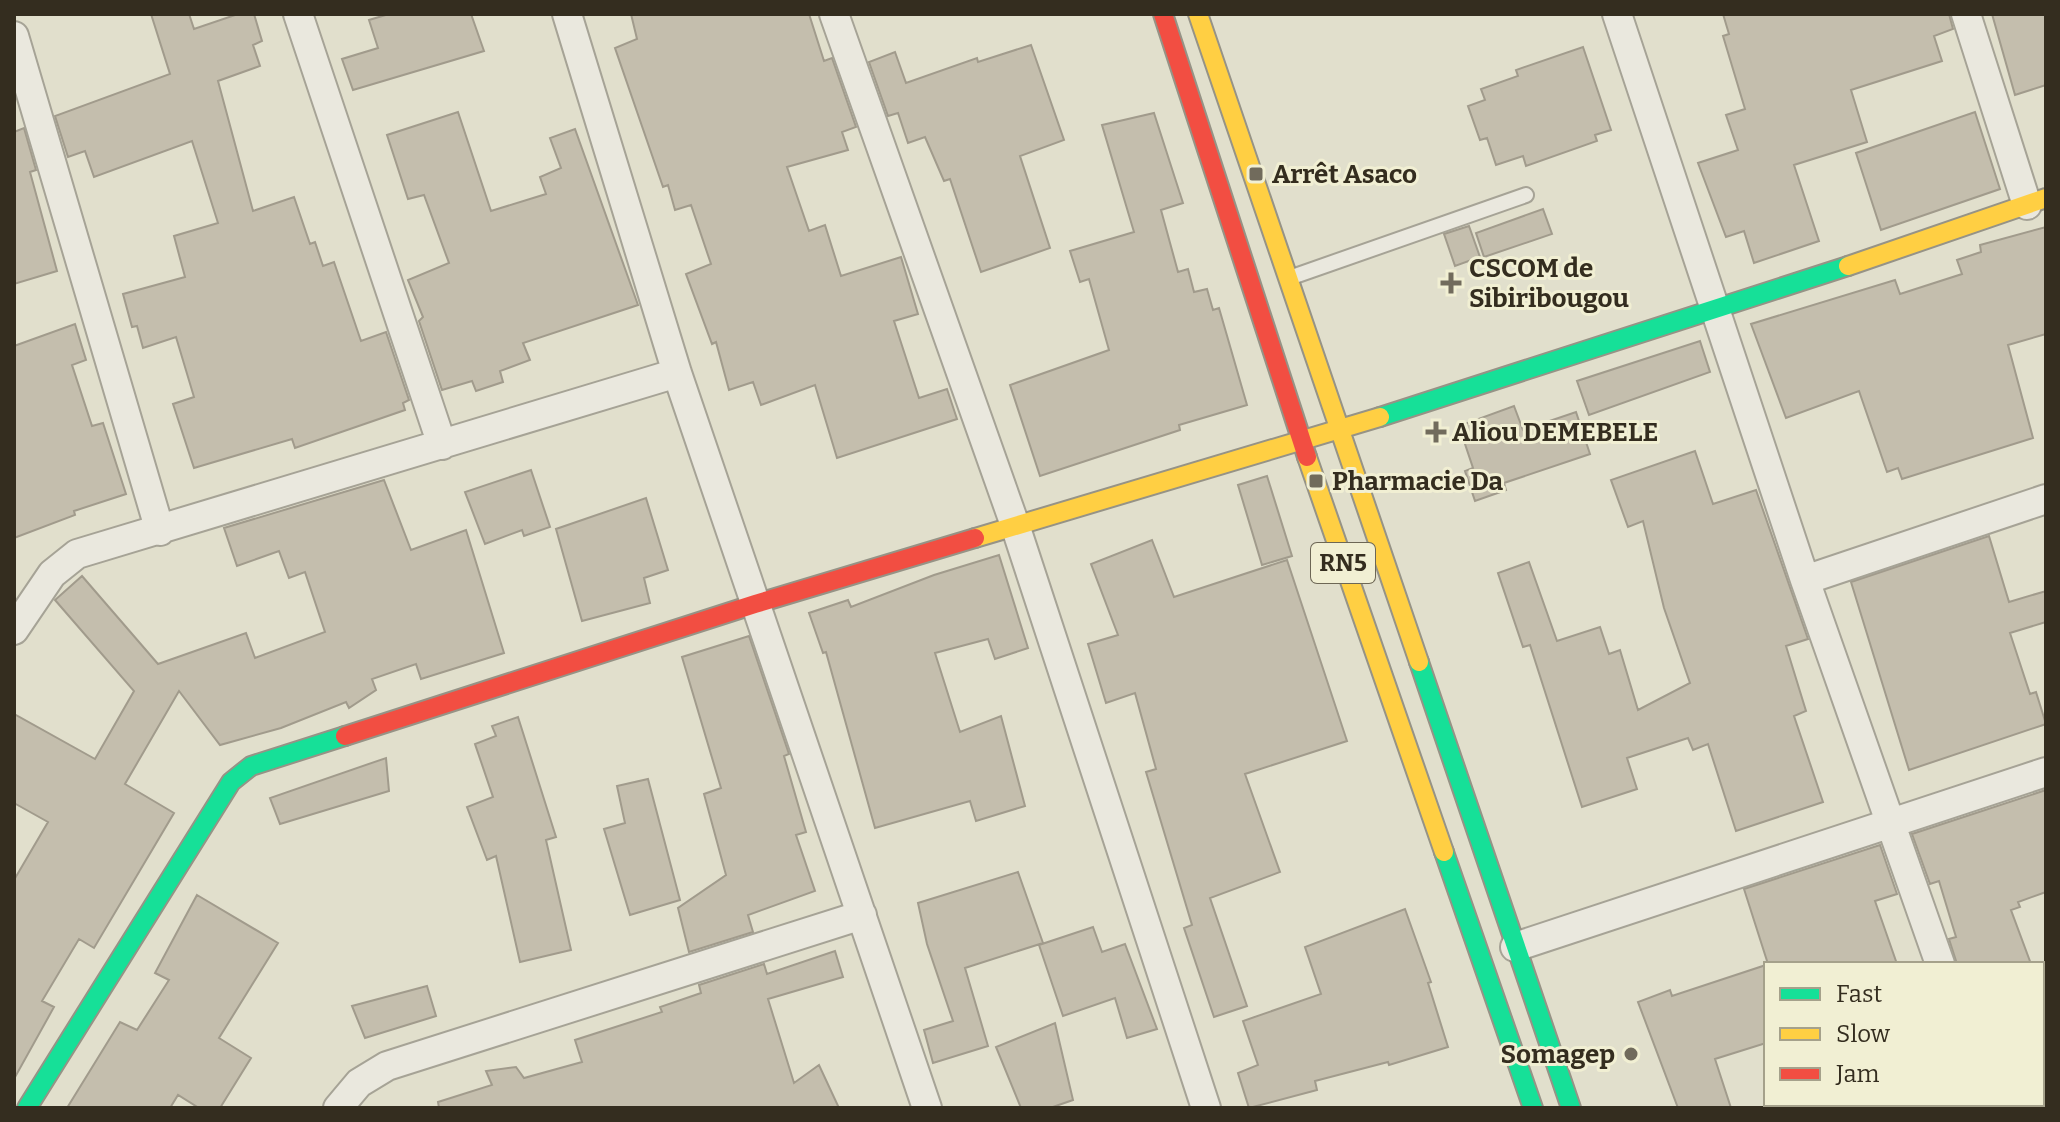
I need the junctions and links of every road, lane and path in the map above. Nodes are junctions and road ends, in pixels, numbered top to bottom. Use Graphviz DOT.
graph roads {
  1 [pos="298,14"];
  2 [pos="567,14"];
  3 [pos="834,14"];
  4 [pos="1163,14"];
  5 [pos="1198,14"];
  6 [pos="1617,14"];
  7 [pos="1966,14"];
  8 [pos="14,36"];
  9 [pos="1526,195"];
  10 [pos="2036,202"];
  11 [pos="1287,279"];
  12 [pos="1717,311"];
  13 [pos="677,373"];
  14 [pos="1337,431"];
  15 [pos="1301,441"];
  16 [pos="442,445"];
  17 [pos="2046,499"];
  18 [pos="1015,525"];
  19 [pos="160,531"];
  20 [pos="1805,580"];
  21 [pos="755,604"];
  22 [pos="14,630"];
  23 [pos="2046,772"];
  24 [pos="1888,823"];
  25 [pos="862,915"];
  26 [pos="1515,947"];
  27 [pos="1939,962"];
  28 [pos="27,1108"];
  29 [pos="338,1108"];
  30 [pos="927,1108"];
  31 [pos="1206,1108"];
  32 [pos="1533,1108"];
  33 [pos="1571,1108"];
  1 -- 16 [label="street"];
  2 -- 13 [label="street"];
  3 -- 18 [label="street"];
  4 -- 15 [label="main road, RN5"];
  5 -- 11 [label="main road, RN5"];
  6 -- 12 [label="street"];
  7 -- 10 [label="street"];
  8 -- 19 [label="street"];
  9 -- 11 [label="lane"];
  10 -- 12 [label="main road"];
  11 -- 14 [label="main road, RN5"];
  12 -- 14 [label="main road"];
  12 -- 20 [label="street"];
  13 -- 16 [label="street"];
  13 -- 21 [label="street"];
  14 -- 15 [label="main road"];
  14 -- 26 [label="main road, RN5"];
  15 -- 18 [label="main road"];
  15 -- 32 [label="main road, RN5"];
  16 -- 19 [label="street"];
  17 -- 20 [label="street"];
  18 -- 21 [label="main road"];
  18 -- 31 [label="street"];
  19 -- 22 [label="street"];
  20 -- 24 [label="street"];
  21 -- 25 [label="street"];
  21 -- 28 [label="main road"];
  23 -- 24 [label="street"];
  24 -- 26 [label="street"];
  24 -- 27 [label="street"];
  25 -- 29 [label="street"];
  25 -- 30 [label="street"];
  26 -- 33 [label="main road, RN5"];
}
